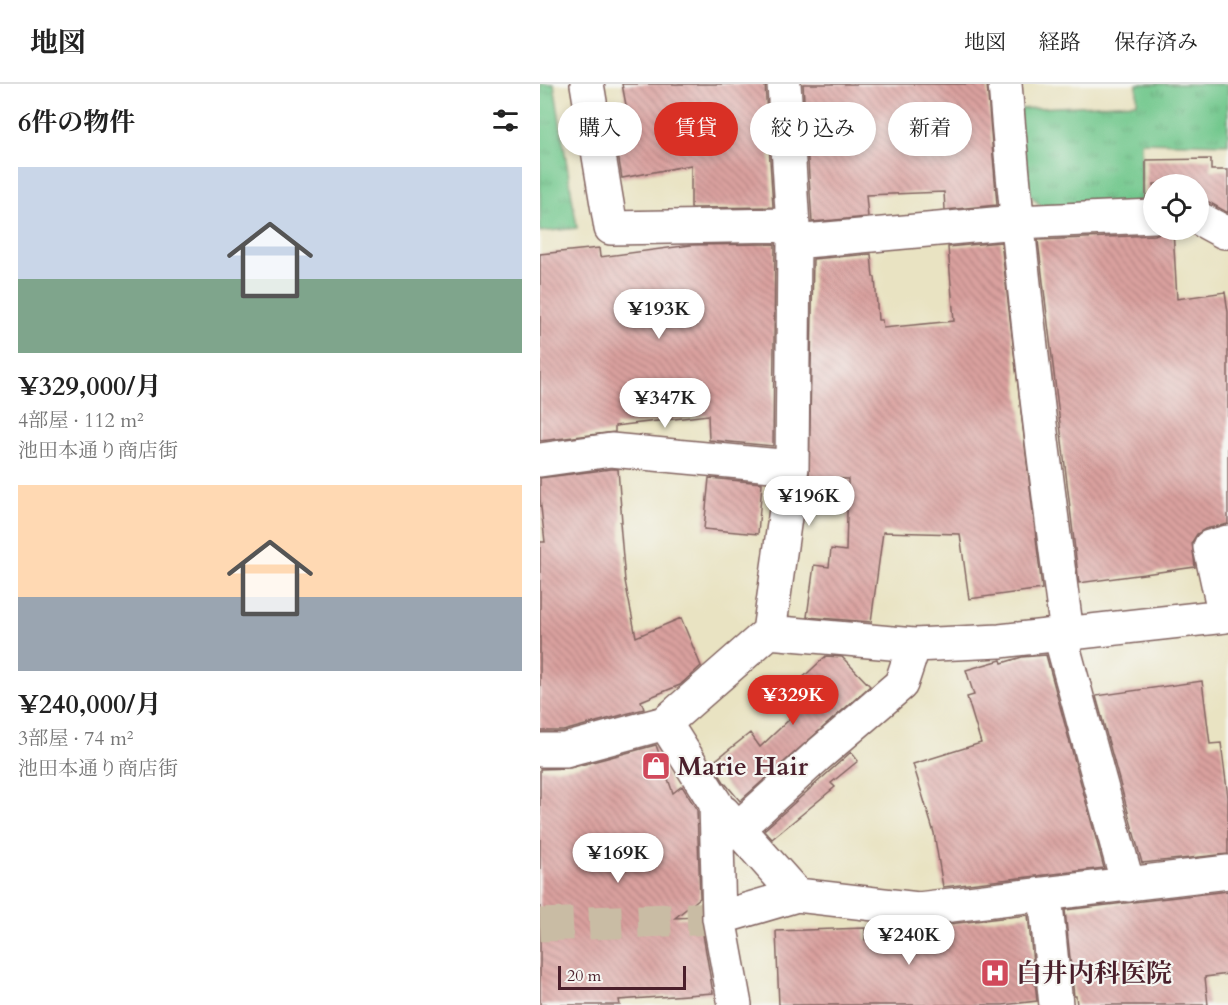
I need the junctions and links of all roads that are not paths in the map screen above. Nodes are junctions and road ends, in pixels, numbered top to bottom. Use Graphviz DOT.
graph roads {
  1 [pos="588,84"];
  2 [pos="784,84"];
  3 [pos="1005,84"];
  4 [pos="1143,216"];
  5 [pos="1016,222"];
  6 [pos="1209,224"];
  7 [pos="1228,232"];
  8 [pos="794,233"];
  9 [pos="540,460"];
  10 [pos="792,467"];
  11 [pos="1228,542"];
  12 [pos="769,632"];
  13 [pos="1064,634"];
  14 [pos="914,645"];
  15 [pos="665,723"];
  16 [pos="540,750"];
  17 [pos="716,804"];
  18 [pos="737,830"];
  19 [pos="1228,872"];
  20 [pos="1128,885"];
  21 [pos="1045,894"];
  22 [pos="796,896"];
  23 [pos="719,918"];
  24 [pos="735,1005"];
  25 [pos="1056,1005"];
  1 -- 8 [label="street"];
  2 -- 8 [label="street"];
  3 -- 5 [label="street"];
  4 -- 5 [label="street"];
  5 -- 8 [label="street"];
  5 -- 13 [label="street"];
  6 -- 7 [label="street"];
  8 -- 10 [label="street"];
  9 -- 10 [label="street"];
  10 -- 12 [label="street"];
  11 -- 13 [label="street"];
  12 -- 14 [label="street"];
  12 -- 15 [label="street"];
  13 -- 14 [label="street"];
  13 -- 20 [label="street"];
  14 -- 18 [label="street"];
  15 -- 16 [label="street"];
  15 -- 17 [label="street"];
  17 -- 18 [label="street"];
  17 -- 23 [label="street"];
  18 -- 22 [label="street"];
  19 -- 20 [label="street"];
  20 -- 21 [label="street"];
  21 -- 22 [label="street"];
  21 -- 25 [label="street"];
  22 -- 23 [label="street"];
  23 -- 24 [label="street"];
}
